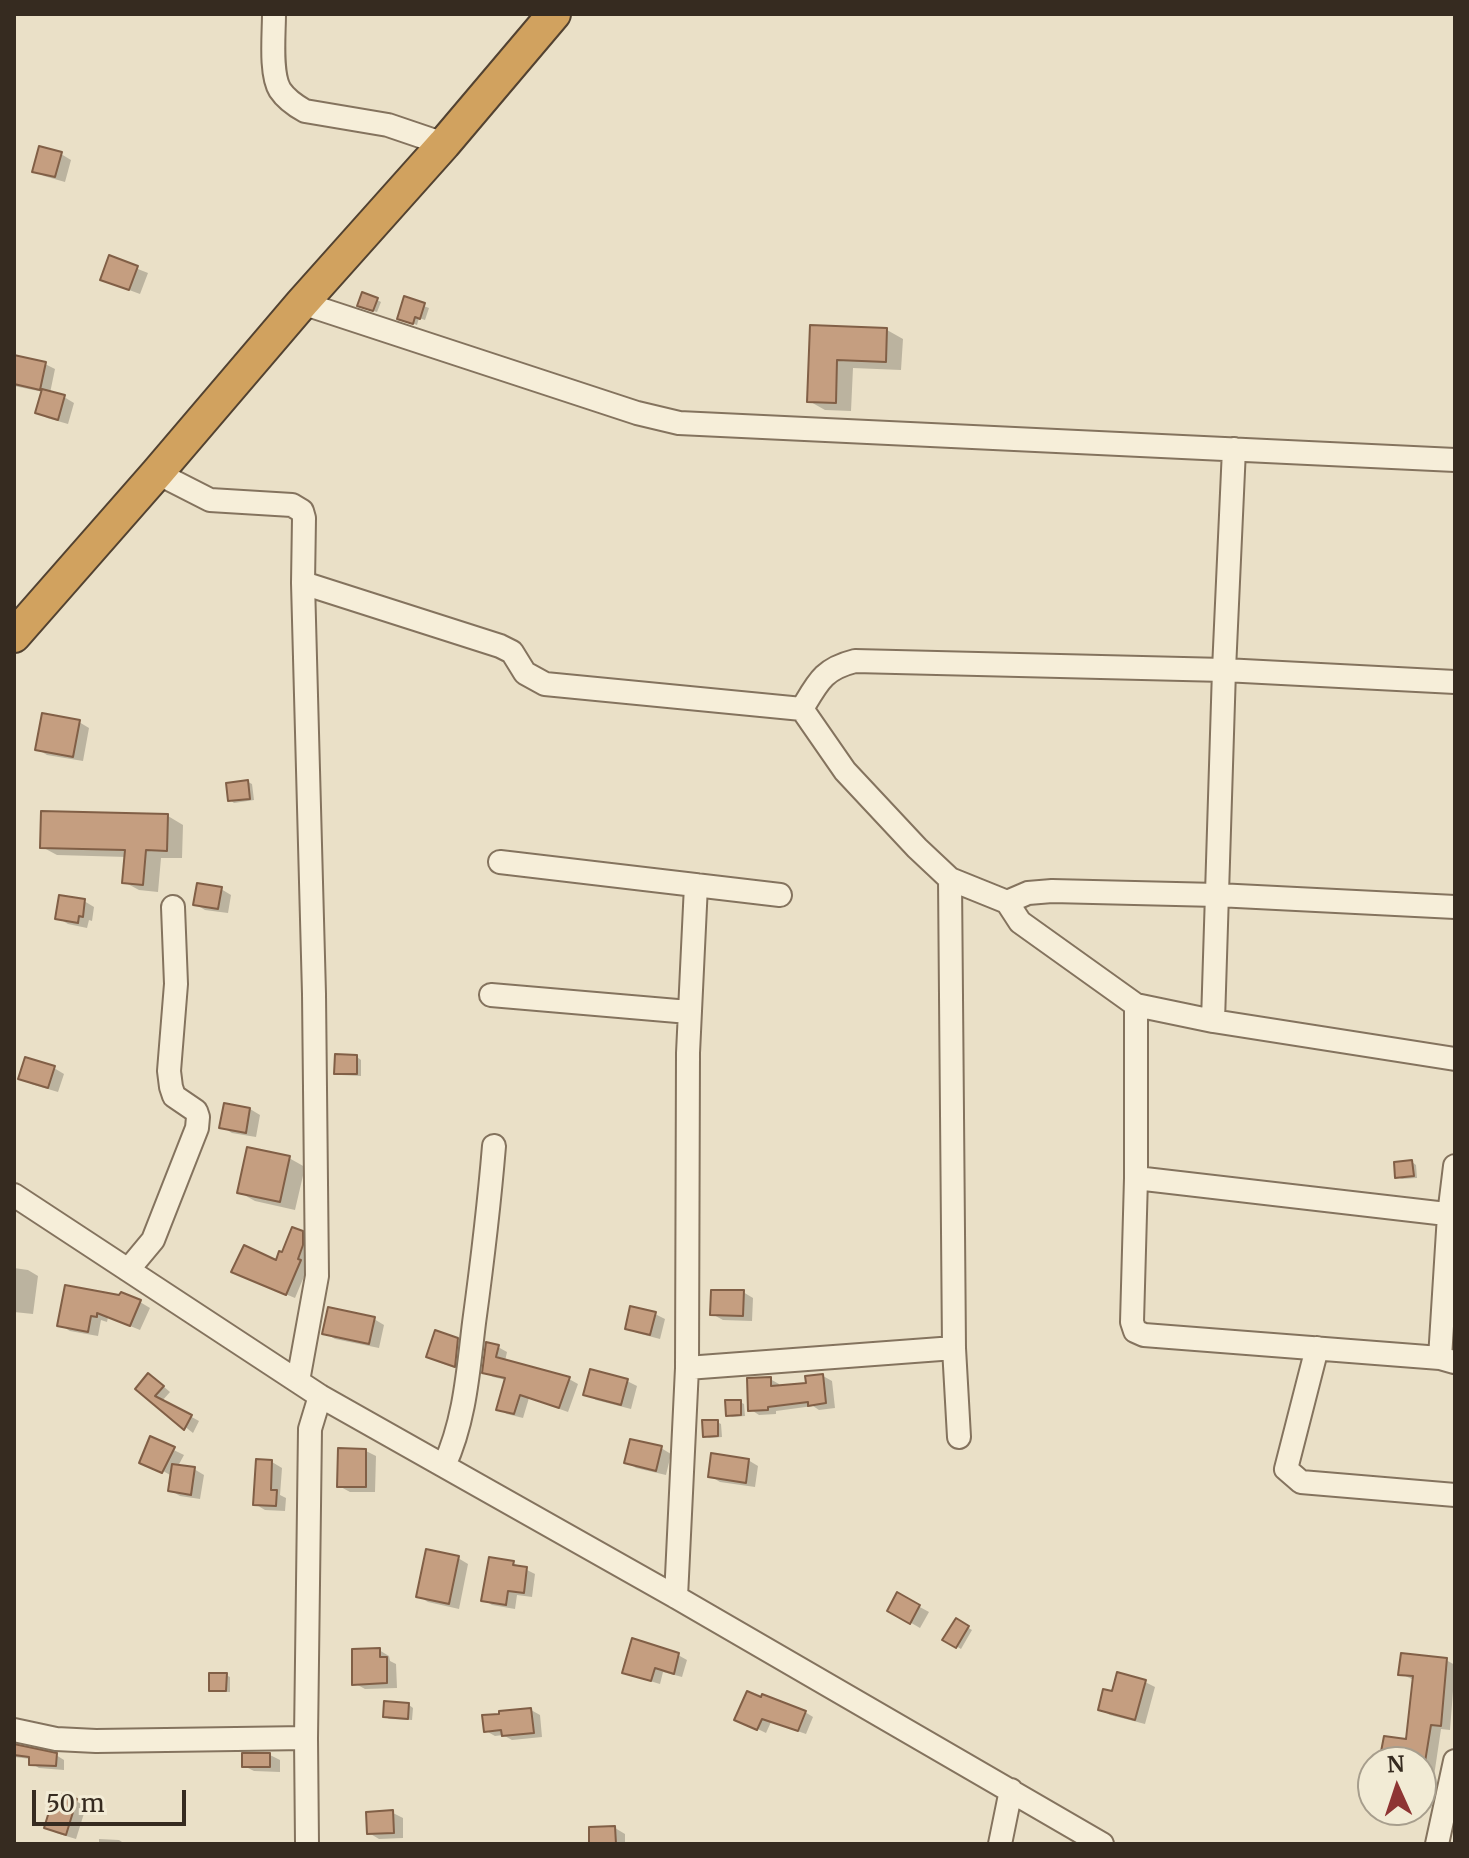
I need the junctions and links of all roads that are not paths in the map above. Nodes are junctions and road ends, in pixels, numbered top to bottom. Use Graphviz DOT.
graph roads {
  1 [pos="274,14"];
  2 [pos="554,14"];
  3 [pos="444,144"];
  4 [pos="302,303"];
  5 [pos="1234,449"];
  6 [pos="1455,460"];
  7 [pos="157,473"];
  8 [pos="303,583"];
  9 [pos="14,636"];
  10 [pos="1224,670"];
  11 [pos="1455,682"];
  12 [pos="802,709"];
  13 [pos="500,862"];
  14 [pos="950,879"];
  15 [pos="696,885"];
  16 [pos="780,895"];
  17 [pos="1217,895"];
  18 [pos="1007,902"];
  19 [pos="173,907"];
  20 [pos="1455,907"];
  21 [pos="491,995"];
  22 [pos="1136,1005"];
  23 [pos="689,1012"];
  24 [pos="1213,1021"];
  25 [pos="1455,1059"];
  26 [pos="494,1146"];
  27 [pos="1455,1166"];
  28 [pos="1136,1178"];
  29 [pos="14,1195"];
  30 [pos="1452,1215"];
  31 [pos="128,1270"];
  32 [pos="954,1348"];
  33 [pos="1317,1348"];
  34 [pos="1448,1360"];
  35 [pos="687,1368"];
  36 [pos="298,1381"];
  37 [pos="320,1396"];
  38 [pos="959,1437"];
  39 [pos="451,1448"];
  40 [pos="1455,1495"];
  41 [pos="676,1597"];
  42 [pos="14,1730"];
  43 [pos="306,1738"];
  44 [pos="1455,1761"];
  45 [pos="1011,1790"];
  46 [pos="307,1844"];
  47 [pos="1000,1844"];
  48 [pos="1102,1844"];
  49 [pos="1437,1844"];
  1 -- 3 [label="street"];
  2 -- 3 [label="highway"];
  3 -- 4 [label="highway"];
  4 -- 5 [label="street"];
  4 -- 7 [label="highway"];
  5 -- 6 [label="street"];
  5 -- 10 [label="street"];
  7 -- 8 [label="street"];
  7 -- 9 [label="highway"];
  8 -- 12 [label="street"];
  8 -- 36 [label="street"];
  10 -- 11 [label="street"];
  10 -- 12 [label="street"];
  10 -- 17 [label="street"];
  12 -- 14 [label="street"];
  13 -- 15 [label="street"];
  14 -- 18 [label="street"];
  14 -- 32 [label="street"];
  15 -- 16 [label="street"];
  15 -- 23 [label="street"];
  17 -- 18 [label="street"];
  17 -- 20 [label="street"];
  17 -- 24 [label="street"];
  18 -- 22 [label="street"];
  19 -- 31 [label="street"];
  21 -- 23 [label="street"];
  22 -- 24 [label="street"];
  22 -- 28 [label="street"];
  23 -- 35 [label="street"];
  24 -- 25 [label="street"];
  26 -- 39 [label="street"];
  27 -- 30 [label="street"];
  28 -- 30 [label="street"];
  28 -- 33 [label="street"];
  29 -- 31 [label="street"];
  30 -- 34 [label="street"];
  31 -- 36 [label="street"];
  32 -- 35 [label="street"];
  32 -- 38 [label="street"];
  33 -- 34 [label="street"];
  33 -- 40 [label="street"];
  35 -- 41 [label="street"];
  36 -- 37 [label="street"];
  37 -- 39 [label="street"];
  37 -- 43 [label="street"];
  39 -- 41 [label="street"];
  41 -- 45 [label="street"];
  42 -- 43 [label="street"];
  43 -- 46 [label="street"];
  44 -- 49 [label="street"];
  45 -- 47 [label="street"];
  45 -- 48 [label="street"];
}
